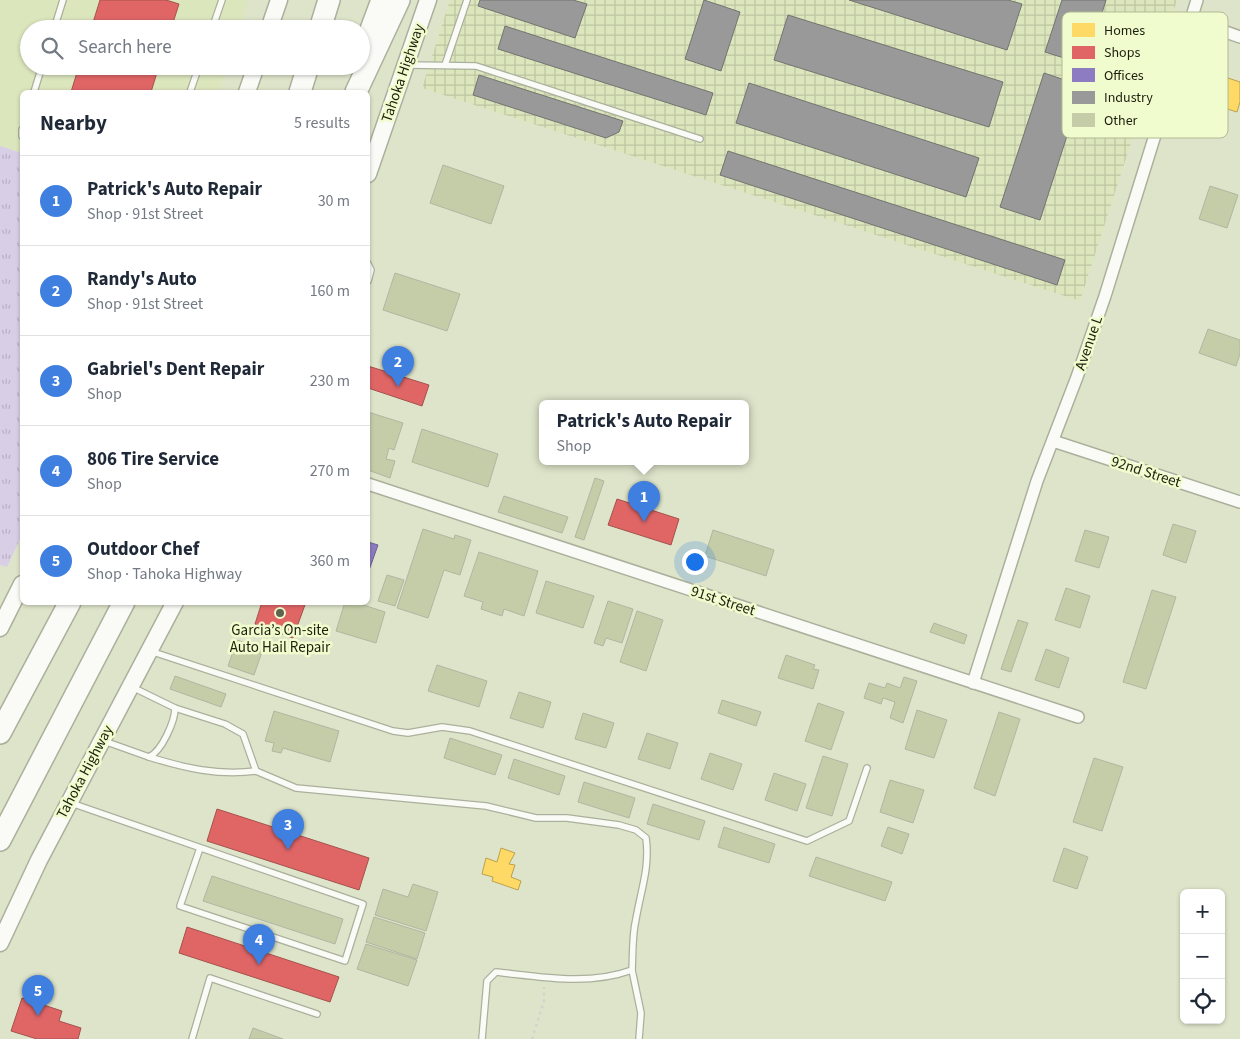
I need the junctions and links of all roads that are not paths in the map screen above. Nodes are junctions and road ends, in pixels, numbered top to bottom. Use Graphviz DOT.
graph roads {
  1 [pos="63,0"];
  2 [pos="222,0"];
  3 [pos="279,0"];
  4 [pos="318,0"];
  5 [pos="329,0"];
  6 [pos="382,0"];
  7 [pos="399,0"];
  8 [pos="428,0"];
  9 [pos="467,0"];
  10 [pos="57,20"];
  11 [pos="215,20"];
  12 [pos="272,20"];
  13 [pos="313,20"];
  14 [pos="323,20"];
  15 [pos="370,33"];
  16 [pos="1228,33"];
  17 [pos="1240,37"];
  18 [pos="370,62"];
  19 [pos="406,65"];
  20 [pos="445,65"];
  21 [pos="39,75"];
  22 [pos="196,75"];
  23 [pos="253,75"];
  24 [pos="301,75"];
  25 [pos="305,75"];
  26 [pos="355,75"];
  27 [pos="364,75"];
  28 [pos="35,90"];
  29 [pos="191,90"];
  30 [pos="248,90"];
  31 [pos="298,90"];
  32 [pos="299,90"];
  33 [pos="349,90"];
  34 [pos="357,90"];
  35 [pos="1155,138"];
  36 [pos="700,139"];
  37 [pos="370,168"];
  38 [pos="1053,441"];
  39 [pos="370,485"];
  40 [pos="1240,502"];
  41 [pos="20,588"];
  42 [pos="68,605"];
  43 [pos="122,605"];
  44 [pos="173,605"];
  45 [pos="2,620"];
  46 [pos="149,650"];
  47 [pos="973,683"];
  48 [pos="130,686"];
  49 [pos="175,708"];
  50 [pos="1078,718"];
  51 [pos="0,733"];
  52 [pos="102,741"];
  53 [pos="149,757"];
  54 [pos="867,768"];
  55 [pos="256,771"];
  56 [pos="69,802"];
  57 [pos="0,840"];
  58 [pos="200,848"];
  59 [pos="0,943"];
  60 [pos="632,970"];
  61 [pos="317,1014"];
  62 [pos="192,1039"];
  63 [pos="482,1039"];
  64 [pos="639,1039"];
  1 -- 10 [label="lane"];
  2 -- 11 [label="lane"];
  3 -- 12 [label="main road"];
  4 -- 13 [label="highway"];
  5 -- 14 [label="highway"];
  6 -- 15 [label="highway"];
  7 -- 18 [label="highway"];
  8 -- 19 [label="main road, Tahoka Highway"];
  9 -- 20 [label="lane"];
  16 -- 17 [label="street"];
  19 -- 20 [label="lane"];
  19 -- 37 [label="main road, Tahoka Highway"];
  20 -- 36 [label="lane"];
  21 -- 28 [label="lane"];
  22 -- 29 [label="lane"];
  23 -- 30 [label="main road"];
  24 -- 31 [label="highway"];
  25 -- 32 [label="highway"];
  26 -- 33 [label="highway"];
  27 -- 34 [label="highway"];
  35 -- 38 [label="street, Avenue L"];
  38 -- 40 [label="street, 92nd Street"];
  38 -- 47 [label="street, Avenue L"];
  39 -- 47 [label="street, 91st Street"];
  41 -- 45 [label="main road"];
  42 -- 51 [label="highway"];
  43 -- 57 [label="highway"];
  44 -- 46 [label="main road, Tahoka Highway"];
  46 -- 48 [label="main road, Tahoka Highway"];
  46 -- 54 [label="lane"];
  47 -- 50 [label="street, 91st Street"];
  48 -- 49 [label="lane"];
  48 -- 52 [label="main road, Tahoka Highway"];
  49 -- 53 [label="lane"];
  49 -- 55 [label="lane"];
  52 -- 53 [label="lane"];
  52 -- 56 [label="main road, Tahoka Highway"];
  53 -- 55 [label="lane"];
  55 -- 60 [label="lane"];
  56 -- 58 [label="lane"];
  56 -- 59 [label="main road, Tahoka Highway"];
  58 -- 58 [label="lane"];
  60 -- 63 [label="lane"];
  60 -- 64 [label="lane"];
  61 -- 62 [label="lane"];
}
